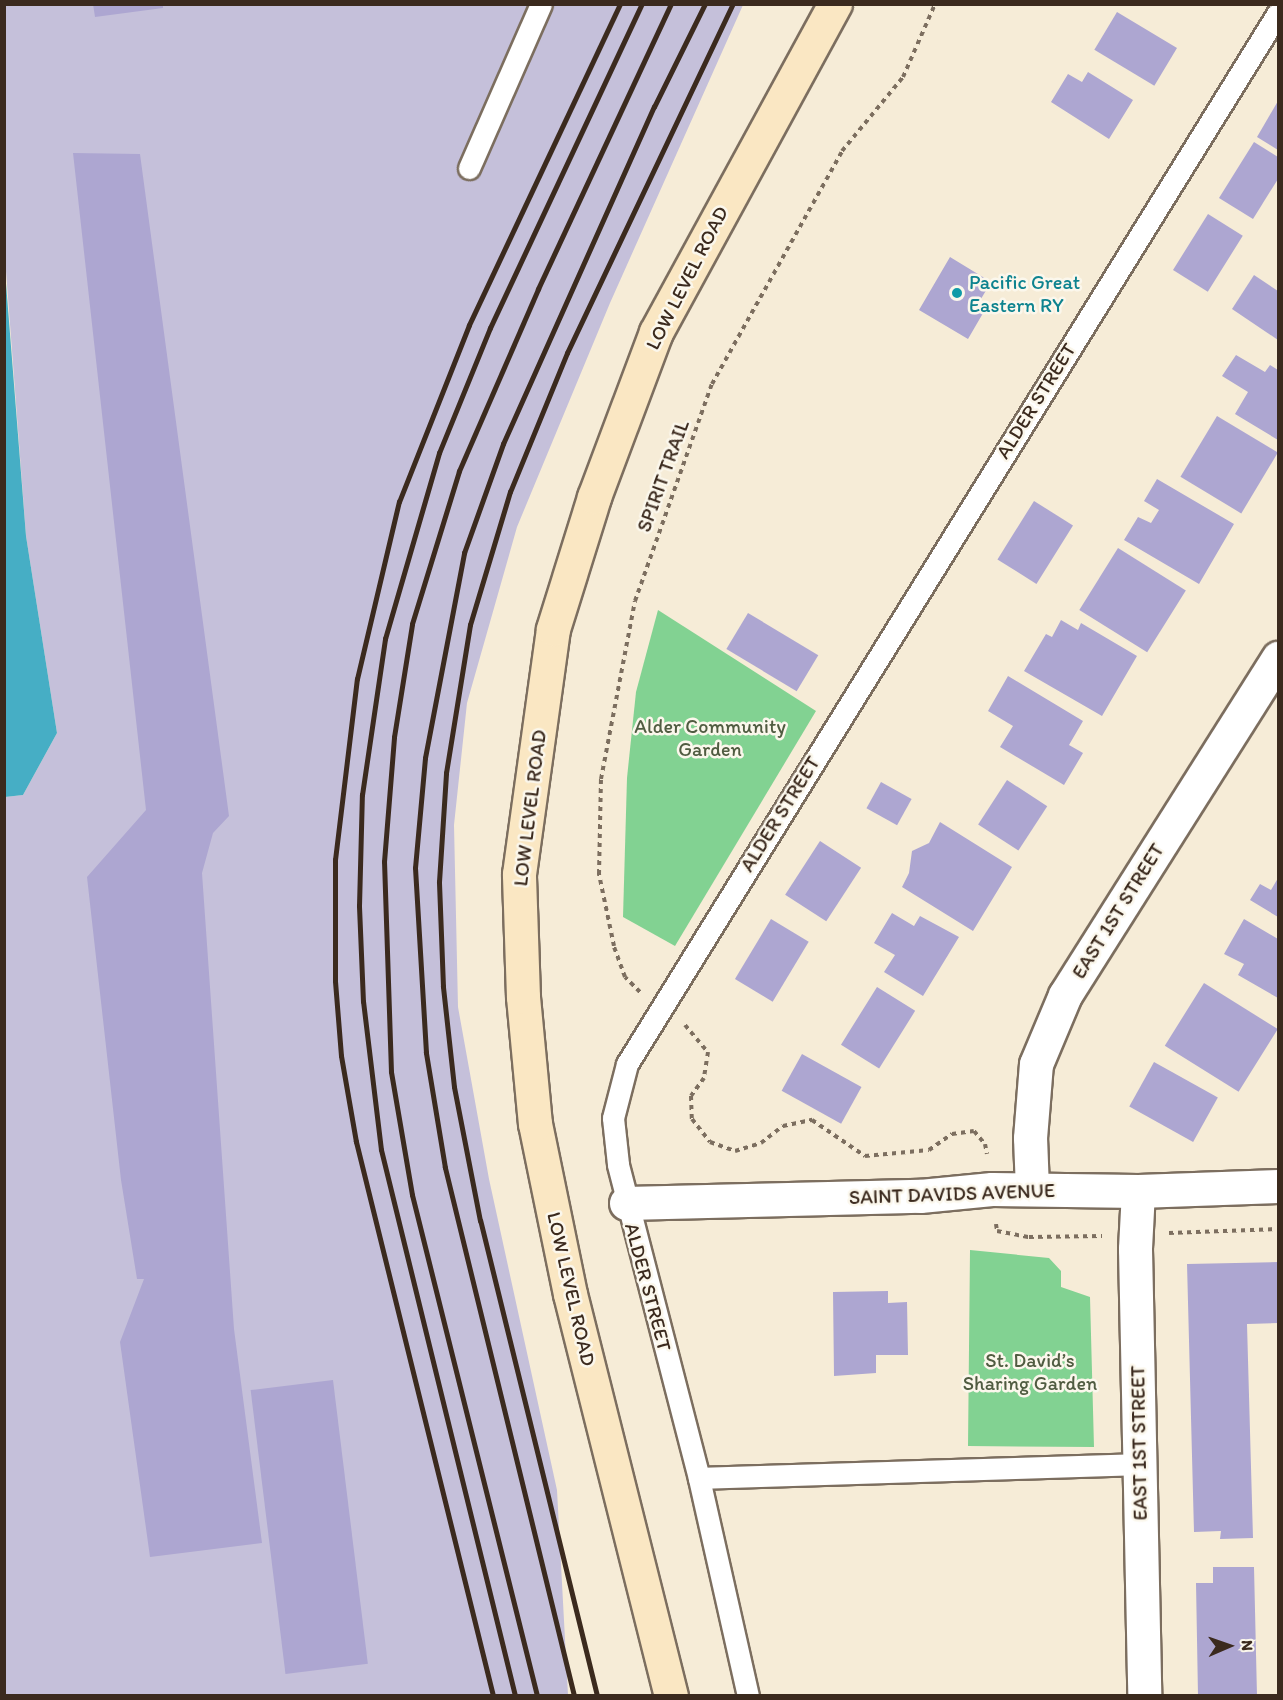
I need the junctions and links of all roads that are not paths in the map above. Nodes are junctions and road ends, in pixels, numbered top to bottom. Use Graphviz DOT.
graph roads {
  1 [pos="541,4"];
  2 [pos="835,4"];
  3 [pos="1278,13"];
  4 [pos="469,168"];
  5 [pos="1278,658"];
  6 [pos="1278,1186"];
  7 [pos="1032,1189"];
  8 [pos="1138,1191"];
  9 [pos="626,1203"];
  10 [pos="1140,1464"];
  11 [pos="699,1478"];
  12 [pos="671,1695"];
  13 [pos="748,1695"];
  14 [pos="1144,1695"];
  1 -- 4 [label="lane"];
  2 -- 12 [label="main road, LOW LEVEL ROAD"];
  3 -- 9 [label="lane, ALDER STREET"];
  5 -- 7 [label="street, EAST 1ST STREET"];
  6 -- 8 [label="street, SAINT DAVIDS AVENUE"];
  7 -- 8 [label="street, SAINT DAVIDS AVENUE"];
  7 -- 9 [label="street, SAINT DAVIDS AVENUE"];
  8 -- 10 [label="street, EAST 1ST STREET"];
  9 -- 11 [label="lane, ALDER STREET"];
  10 -- 11 [label="lane"];
  10 -- 14 [label="street, EAST 1ST STREET"];
  11 -- 13 [label="lane, ALDER STREET"];
}
